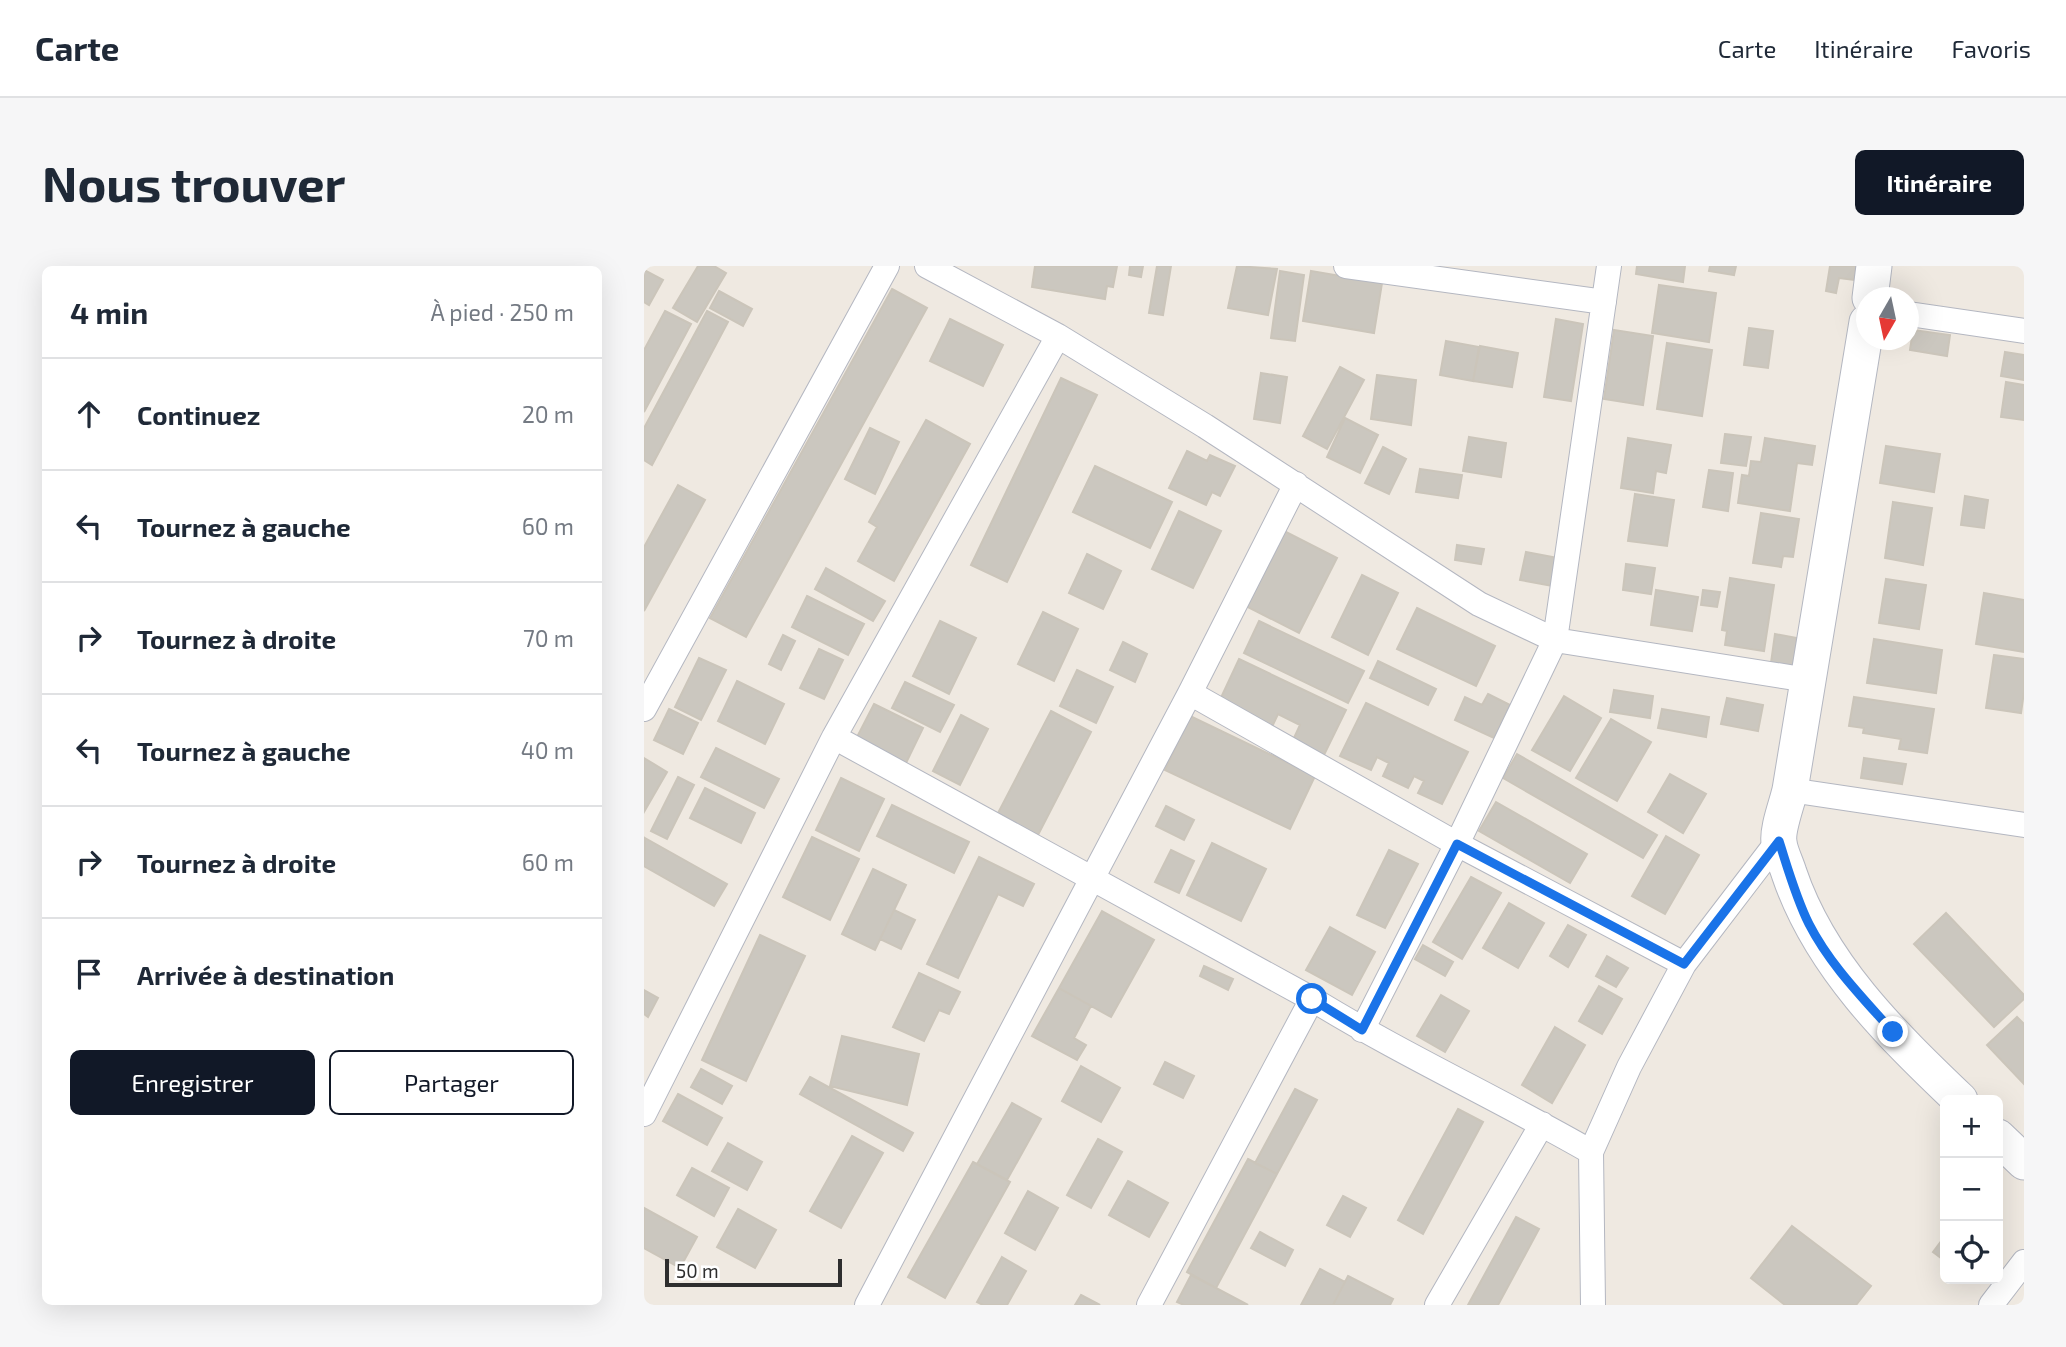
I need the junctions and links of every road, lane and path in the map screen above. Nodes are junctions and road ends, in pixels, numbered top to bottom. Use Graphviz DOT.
graph roads {
  1 [pos="887,266"];
  2 [pos="928,266"];
  3 [pos="1346,266"];
  4 [pos="1609,266"];
  5 [pos="1874,266"];
  6 [pos="1871,287"];
  7 [pos="1604,302"];
  8 [pos="1919,315"];
  9 [pos="2024,331"];
  10 [pos="1058,336"];
  11 [pos="1863,350"];
  12 [pos="1296,484"];
  13 [pos="1555,640"];
  14 [pos="1808,680"];
  15 [pos="1190,693"];
  16 [pos="644,709"];
  17 [pos="834,737"];
  18 [pos="1790,790"];
  19 [pos="2024,825"];
  20 [pos="1779,841"];
  21 [pos="1457,844"];
  22 [pos="1090,878"];
  23 [pos="1684,964"];
  24 [pos="1312,999"];
  25 [pos="1362,1030"];
  26 [pos="1955,1095"];
  27 [pos="644,1114"];
  28 [pos="1542,1124"];
  29 [pos="2003,1142"];
  30 [pos="1591,1153"];
  31 [pos="2024,1162"];
  32 [pos="2024,1262"];
  33 [pos="867,1305"];
  34 [pos="1149,1305"];
  35 [pos="1437,1305"];
  36 [pos="1593,1305"];
  37 [pos="1991,1305"];
  1 -- 16 [label="street"];
  2 -- 10 [label="street"];
  3 -- 7 [label="street"];
  4 -- 7 [label="street"];
  5 -- 6 [label="street"];
  7 -- 13 [label="street"];
  8 -- 9 [label="street"];
  10 -- 12 [label="street"];
  10 -- 17 [label="street"];
  11 -- 14 [label="street"];
  12 -- 13 [label="street"];
  12 -- 15 [label="street"];
  13 -- 14 [label="street"];
  13 -- 21 [label="street"];
  14 -- 18 [label="street"];
  15 -- 21 [label="street"];
  15 -- 22 [label="street"];
  17 -- 22 [label="street"];
  17 -- 27 [label="street"];
  18 -- 19 [label="street"];
  18 -- 20 [label="street"];
  20 -- 23 [label="street"];
  20 -- 26 [label="street"];
  21 -- 23 [label="street"];
  21 -- 25 [label="street"];
  22 -- 24 [label="street"];
  22 -- 33 [label="street"];
  23 -- 30 [label="street"];
  24 -- 25 [label="street"];
  24 -- 34 [label="street"];
  25 -- 28 [label="street"];
  28 -- 30 [label="street"];
  28 -- 35 [label="street"];
  29 -- 31 [label="street"];
  30 -- 36 [label="street"];
  32 -- 37 [label="street"];
}
